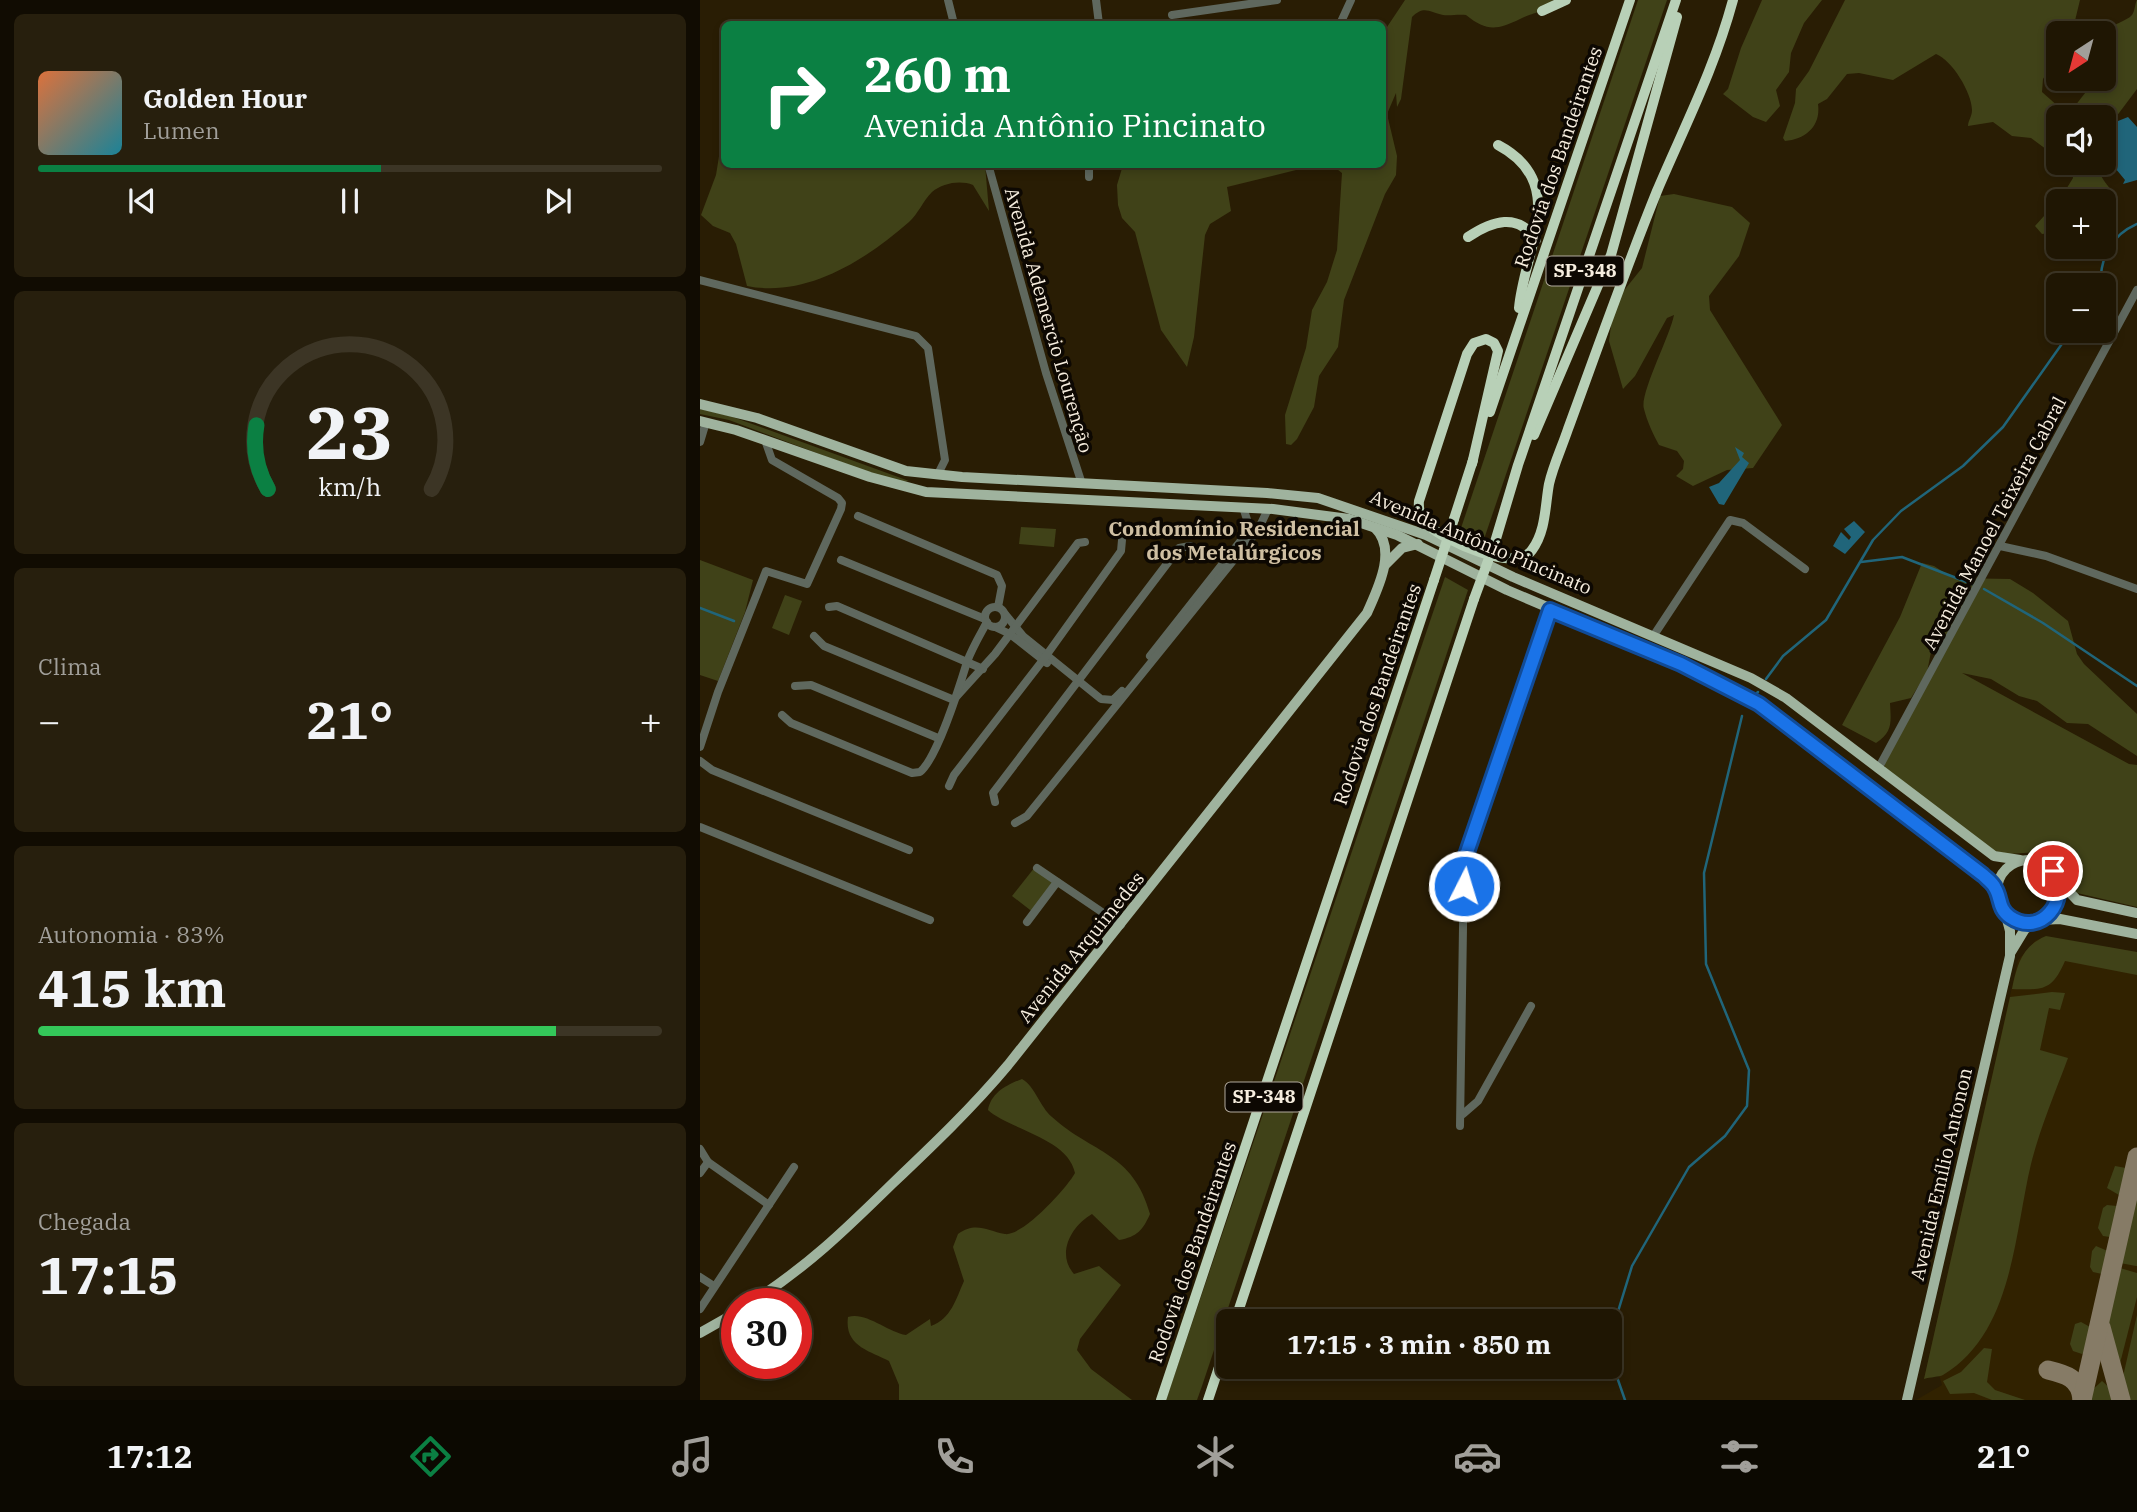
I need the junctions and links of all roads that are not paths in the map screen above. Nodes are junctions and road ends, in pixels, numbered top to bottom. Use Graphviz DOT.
graph roads {
  1 [pos="948,0"];
  2 [pos="1096,0"];
  3 [pos="1277,0"];
  4 [pos="1351,0"];
  5 [pos="1566,0"];
  6 [pos="1630,0"];
  7 [pos="1678,0"];
  8 [pos="1733,0"];
  9 [pos="1542,11"];
  10 [pos="1171,15"];
  11 [pos="953,21"];
  12 [pos="1099,21"];
  13 [pos="1341,21"];
  14 [pos="1498,145"];
  15 [pos="989,168"];
  16 [pos="1089,168"];
  17 [pos="1090,177"];
  18 [pos="1468,237"];
  19 [pos="1536,240"];
  20 [pos="700,280"];
  21 [pos="2137,290"];
  22 [pos="1517,332"];
  23 [pos="700,404"];
  24 [pos="703,421"];
  25 [pos="765,440"];
  26 [pos="700,442"];
  27 [pos="1472,464"];
  28 [pos="1518,465"];
  29 [pos="938,474"];
  30 [pos="1007,480"];
  31 [pos="1082,484"];
  32 [pos="926,492"];
  33 [pos="1247,492"];
  34 [pos="988,497"];
  35 [pos="1243,508"];
  36 [pos="1268,509"];
  37 [pos="858,516"];
  38 [pos="1372,525"];
  39 [pos="1122,540"];
  40 [pos="1085,542"];
  41 [pos="1420,544"];
  42 [pos="1190,546"];
  43 [pos="2000,546"];
  44 [pos="841,560"];
  45 [pos="1384,565"];
  46 [pos="1805,569"];
  47 [pos="2137,589"];
  48 [pos="829,607"];
  49 [pos="998,607"];
  50 [pos="1550,610"];
  51 [pos="1005,614"];
  52 [pos="986,621"];
  53 [pos="1015,624"];
  54 [pos="995,627"];
  55 [pos="1010,634"];
  56 [pos="1654,635"];
  57 [pos="814,636"];
  58 [pos="1660,655"];
  59 [pos="1044,657"];
  60 [pos="968,661"];
  61 [pos="1681,664"];
  62 [pos="983,669"];
  63 [pos="1737,672"];
  64 [pos="1077,683"];
  65 [pos="795,686"];
  66 [pos="955,699"];
  67 [pos="1111,712"];
  68 [pos="782,715"];
  69 [pos="938,738"];
  70 [pos="700,747"];
  71 [pos="700,761"];
  72 [pos="1878,769"];
  73 [pos="949,786"];
  74 [pos="1879,793"];
  75 [pos="995,802"];
  76 [pos="1015,822"];
  77 [pos="700,827"];
  78 [pos="909,850"];
  79 [pos="2020,860"];
  80 [pos="1037,868"];
  81 [pos="2057,878"];
  82 [pos="1057,882"];
  83 [pos="1996,889"];
  84 [pos="2005,912"];
  85 [pos="2137,913"];
  86 [pos="930,920"];
  87 [pos="2038,921"];
  88 [pos="1027,922"];
  89 [pos="1121,925"];
  90 [pos="2137,934"];
  91 [pos="2010,956"];
  92 [pos="1531,1006"];
  93 [pos="1463,1114"];
  94 [pos="1460,1126"];
  95 [pos="700,1149"];
  96 [pos="708,1162"];
  97 [pos="794,1167"];
  98 [pos="700,1174"];
  99 [pos="769,1205"];
  100 [pos="700,1277"];
  101 [pos="714,1286"];
  102 [pos="774,1288"];
  103 [pos="700,1309"];
  104 [pos="1239,1309"];
  105 [pos="721,1321"];
  106 [pos="700,1333"];
  107 [pos="1216,1376"];
  108 [pos="1161,1400"];
  109 [pos="1208,1400"];
  110 [pos="1907,1400"];
  1 -- 11 [label="street"];
  2 -- 12 [label="street"];
  3 -- 10 [label="street"];
  4 -- 13 [label="street"];
  5 -- 9 [label="highway"];
  6 -- 22 [label="highway, Rodovia dos Bandeirantes / SP-348"];
  7 -- 28 [label="highway, SP-348"];
  7 -- 28 [label="highway"];
  8 -- 27 [label="highway"];
  14 -- 19 [label="highway"];
  15 -- 31 [label="street, Avenida Ademercio Lourenção"];
  16 -- 17 [label="street"];
  18 -- 19 [label="highway"];
  19 -- 22 [label="highway"];
  20 -- 29 [label="street"];
  21 -- 43 [label="street, Avenida Manoel Teixeira Cabral"];
  22 -- 27 [label="highway, Rodovia dos Bandeirantes / SP-348"];
  23 -- 29 [label="main road, Avenida Antônio Pincinato"];
  24 -- 25 [label="main road, Avenida Antônio Pincinato"];
  24 -- 26 [label="street"];
  25 -- 32 [label="main road, Avenida Antônio Pincinato"];
  25 -- 70 [label="street"];
  27 -- 108 [label="highway, Rodovia dos Bandeirantes / SP-348, bridge"];
  28 -- 104 [label="highway, SP-348, bridge"];
  29 -- 30 [label="main road, Avenida Antônio Pincinato"];
  29 -- 32 [label="main road"];
  30 -- 31 [label="main road, Avenida Antônio Pincinato"];
  30 -- 34 [label="main road"];
  31 -- 33 [label="main road, Avenida Antônio Pincinato"];
  32 -- 34 [label="main road, Avenida Antônio Pincinato"];
  33 -- 36 [label="main road"];
  33 -- 56 [label="main road, Avenida Antônio Pincinato"];
  34 -- 35 [label="main road, Avenida Antônio Pincinato"];
  35 -- 36 [label="main road, Avenida Antônio Pincinato"];
  35 -- 64 [label="street"];
  36 -- 38 [label="main road, Avenida Antônio Pincinato"];
  36 -- 67 [label="street"];
  37 -- 49 [label="street"];
  38 -- 41 [label="main road, Avenida Antônio Pincinato"];
  38 -- 45 [label="main road, Avenida Arquimedes"];
  39 -- 59 [label="street"];
  40 -- 53 [label="street"];
  41 -- 45 [label="main road"];
  41 -- 50 [label="main road, Avenida Antônio Pincinato"];
  42 -- 64 [label="street"];
  43 -- 47 [label="street"];
  43 -- 72 [label="street, Avenida Manoel Teixeira Cabral"];
  44 -- 52 [label="street"];
  45 -- 89 [label="main road, Avenida Arquimedes"];
  46 -- 56 [label="street"];
  48 -- 60 [label="street"];
  49 -- 51 [label="street"];
  49 -- 52 [label="street"];
  50 -- 58 [label="main road, Avenida Antônio Pincinato"];
  50 -- 93 [label="street"];
  51 -- 53 [label="street"];
  51 -- 54 [label="street"];
  52 -- 54 [label="street"];
  52 -- 60 [label="street"];
  53 -- 55 [label="street"];
  53 -- 59 [label="street"];
  54 -- 55 [label="street"];
  55 -- 59 [label="street"];
  55 -- 62 [label="street"];
  56 -- 58 [label="main road"];
  56 -- 63 [label="main road, Avenida Antônio Pincinato"];
  57 -- 66 [label="street"];
  58 -- 61 [label="main road, Avenida Antônio Pincinato"];
  59 -- 64 [label="street"];
  59 -- 73 [label="street"];
  60 -- 62 [label="street"];
  60 -- 66 [label="street"];
  61 -- 63 [label="main road"];
  61 -- 74 [label="main road, Avenida Antônio Pincinato"];
  62 -- 66 [label="street"];
  63 -- 72 [label="main road, Avenida Antônio Pincinato"];
  64 -- 67 [label="street"];
  64 -- 75 [label="street"];
  65 -- 69 [label="street"];
  66 -- 69 [label="street"];
  67 -- 76 [label="street"];
  68 -- 69 [label="street"];
  71 -- 78 [label="street"];
  72 -- 74 [label="main road"];
  72 -- 79 [label="main road, Avenida Antônio Pincinato"];
  74 -- 83 [label="main road, Avenida Antônio Pincinato"];
  77 -- 86 [label="street"];
  79 -- 81 [label="main road, Avenida Antônio Pincinato"];
  79 -- 83 [label="main road"];
  80 -- 82 [label="street"];
  81 -- 85 [label="main road, Avenida Antônio Pincinato"];
  81 -- 87 [label="main road"];
  82 -- 88 [label="street"];
  82 -- 89 [label="street"];
  83 -- 84 [label="main road, Avenida Antônio Pincinato"];
  84 -- 87 [label="main road"];
  84 -- 91 [label="main road, Avenida Antônio Pincinato"];
  87 -- 90 [label="main road"];
  87 -- 91 [label="main road"];
  89 -- 102 [label="main road, Avenida Arquimedes"];
  91 -- 110 [label="main road, Avenida Emílio Antonon"];
  92 -- 93 [label="street"];
  93 -- 94 [label="street"];
  95 -- 96 [label="street"];
  96 -- 98 [label="street"];
  96 -- 99 [label="street"];
  97 -- 99 [label="street"];
  99 -- 101 [label="street"];
  100 -- 101 [label="street"];
  101 -- 103 [label="street"];
  105 -- 106 [label="main road"];
  107 -- 109 [label="highway"];
}
